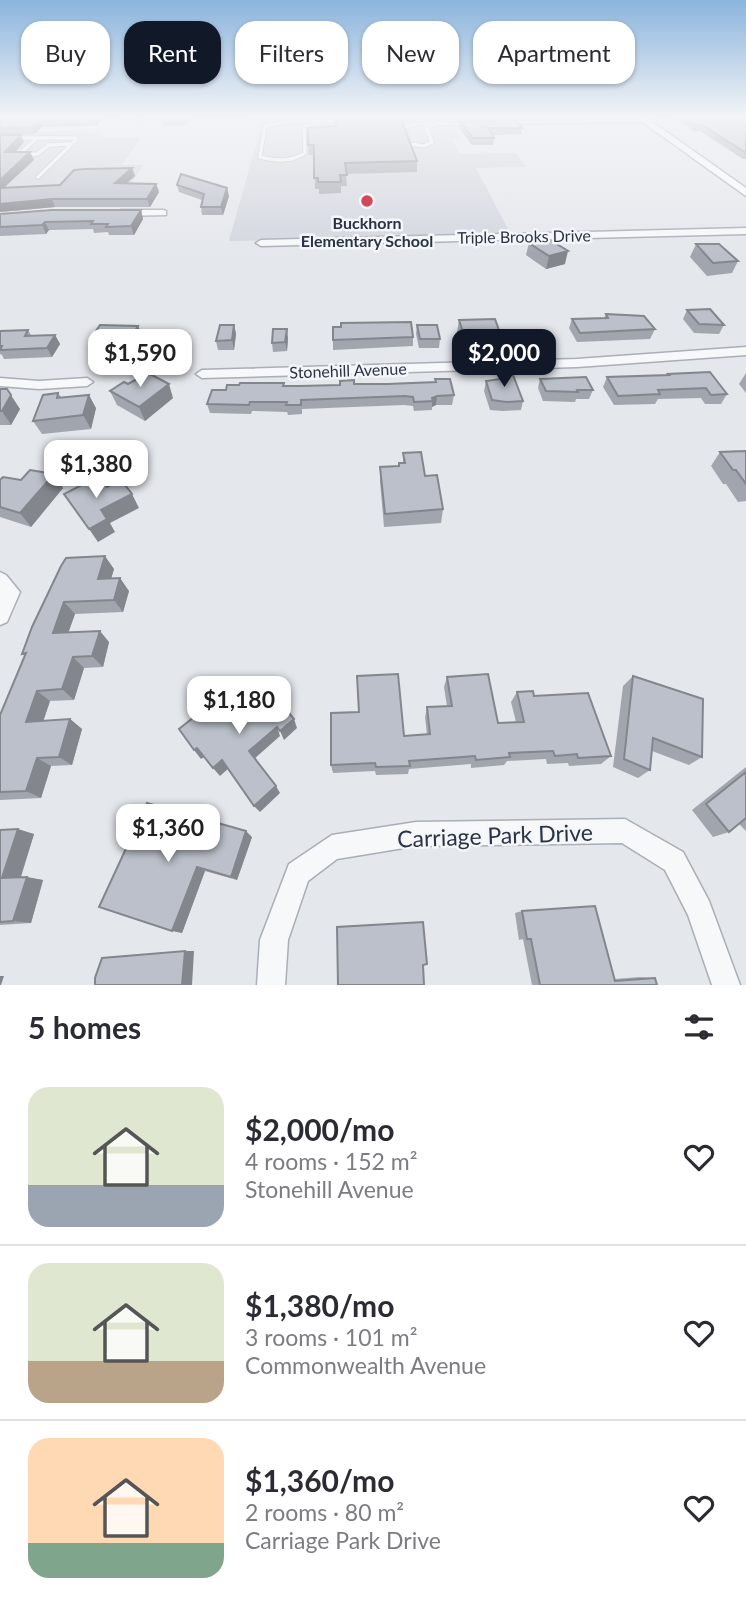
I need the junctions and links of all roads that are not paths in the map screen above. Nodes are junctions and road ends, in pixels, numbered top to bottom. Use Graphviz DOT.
graph roads {
  1 [pos="53,162"];
  2 [pos="703,162"];
  3 [pos="38,177"];
  4 [pos="746,193"];
  5 [pos="106,213"];
  6 [pos="163,214"];
  7 [pos="746,231"];
  8 [pos="261,243"];
  9 [pos="746,351"];
  10 [pos="202,374"];
  11 [pos="0,382"];
  12 [pos="87,382"];
  13 [pos="0,580"];
  14 [pos="0,616"];
  15 [pos="271,985"];
  16 [pos="726,985"];
  1 -- 3 [label="lane"];
  2 -- 4 [label="street"];
  5 -- 6 [label="street"];
  7 -- 8 [label="street, Triple Brooks Drive"];
  9 -- 10 [label="street, Stonehill Avenue"];
  11 -- 12 [label="street"];
  13 -- 14 [label="street"];
  15 -- 16 [label="street, Carriage Park Drive"];
}
